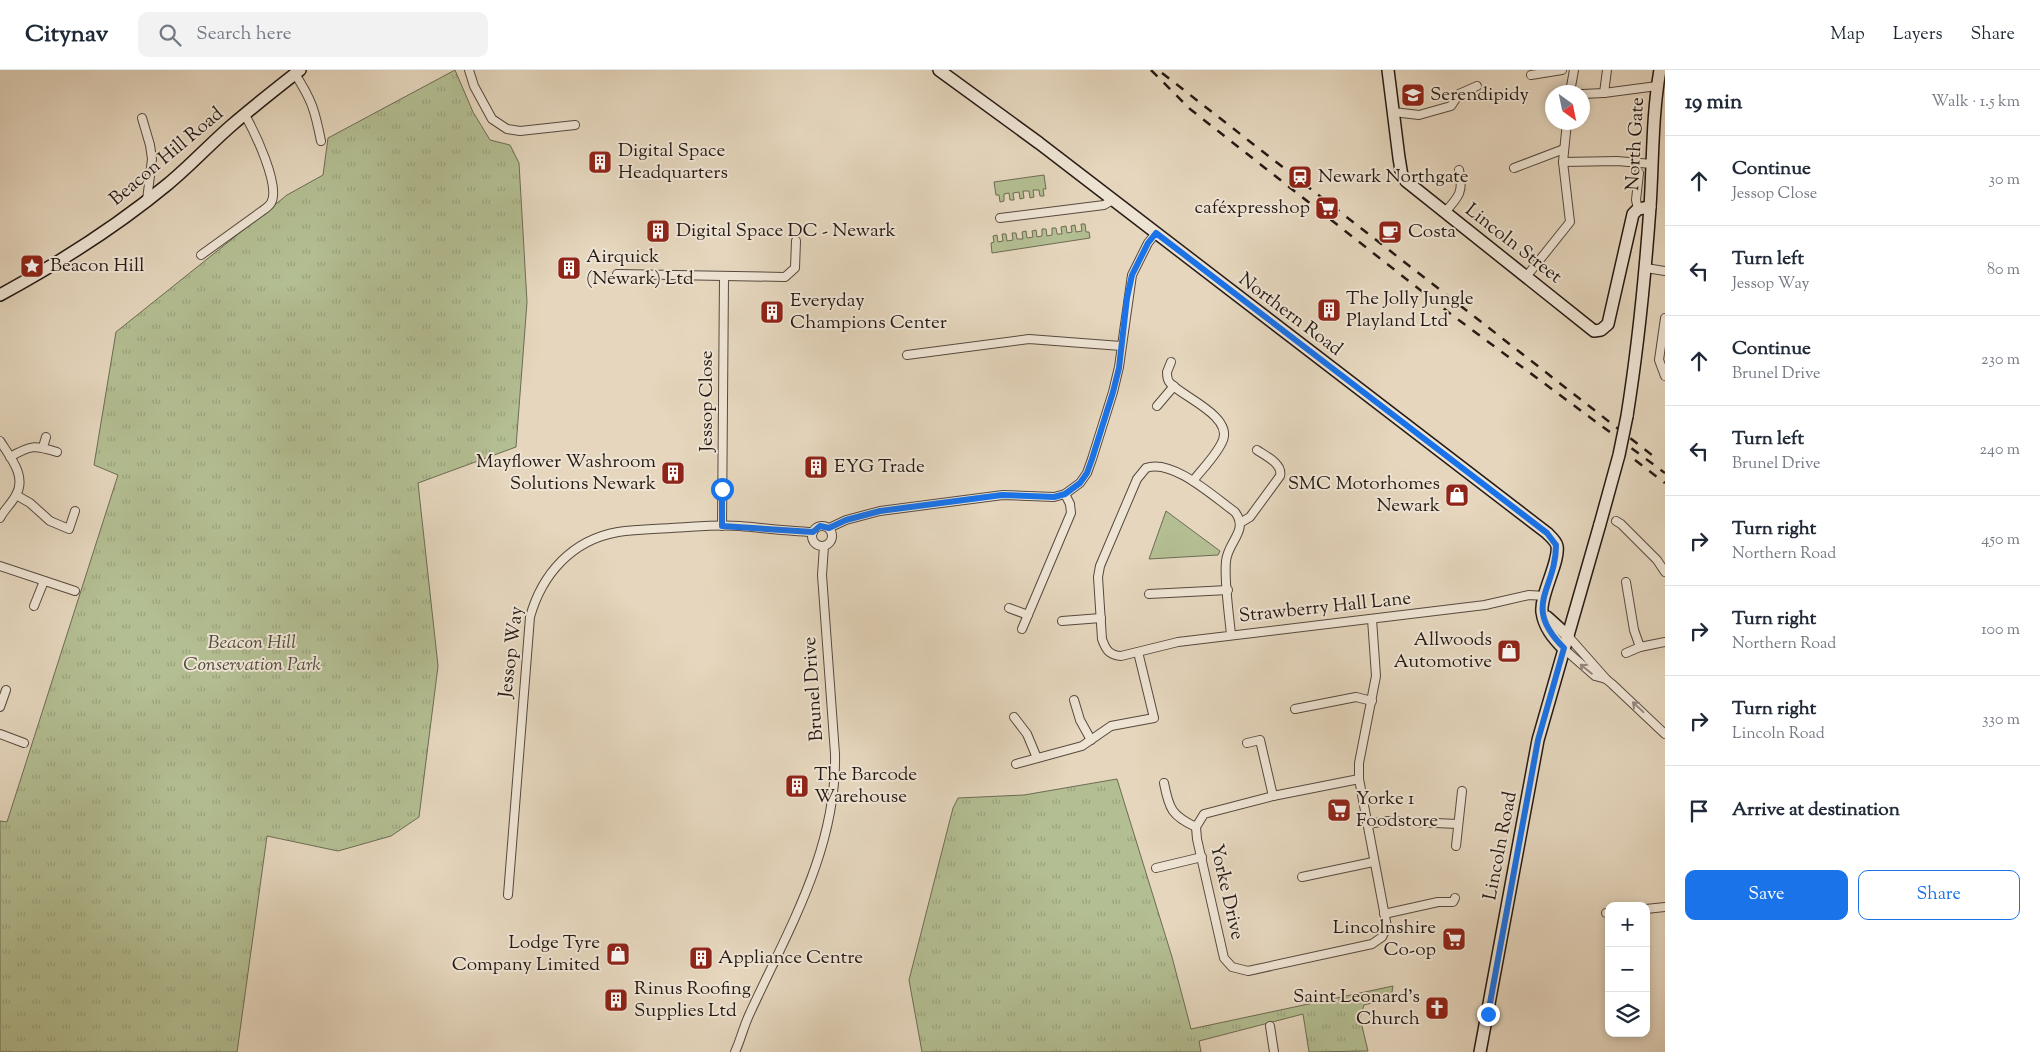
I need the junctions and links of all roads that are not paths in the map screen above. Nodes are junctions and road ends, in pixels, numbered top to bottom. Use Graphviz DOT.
graph roads {
  1 [pos="468,70"];
  2 [pos="940,70"];
  3 [pos="1388,70"];
  4 [pos="1562,70"];
  5 [pos="1574,70"];
  6 [pos="1607,70"];
  7 [pos="1660,70"];
  8 [pos="298,72"];
  9 [pos="1531,76"];
  10 [pos="1571,85"];
  11 [pos="1477,86"];
  12 [pos="1657,86"];
  13 [pos="1604,93"];
  14 [pos="1590,94"];
  15 [pos="1660,101"];
  16 [pos="1393,112"];
  17 [pos="245,115"];
  18 [pos="142,118"];
  19 [pos="575,125"];
  20 [pos="1566,130"];
  21 [pos="321,141"];
  22 [pos="1564,149"];
  23 [pos="1563,162"];
  24 [pos="1652,164"];
  25 [pos="1517,168"];
  26 [pos="1459,170"];
  27 [pos="1639,173"];
  28 [pos="147,200"];
  29 [pos="1113,200"];
  30 [pos="1650,207"];
  31 [pos="1638,209"];
  32 [pos="1445,212"];
  33 [pos="1000,218"];
  34 [pos="1156,233"];
  35 [pos="796,241"];
  36 [pos="201,255"];
  37 [pos="1646,268"];
  38 [pos="1665,271"];
  39 [pos="617,274"];
  40 [pos="724,277"];
  41 [pos="1526,277"];
  42 [pos="0,295"];
  43 [pos="1665,318"];
  44 [pos="1594,331"];
  45 [pos="1122,346"];
  46 [pos="907,355"];
  47 [pos="1171,362"];
  48 [pos="1665,376"];
  49 [pos="1174,386"];
  50 [pos="1157,406"];
  51 [pos="46,437"];
  52 [pos="0,441"];
  53 [pos="43,447"];
  54 [pos="1257,450"];
  55 [pos="57,452"];
  56 [pos="10,458"];
  57 [pos="1193,481"];
  58 [pos="1065,494"];
  59 [pos="16,495"];
  60 [pos="75,511"];
  61 [pos="0,518"];
  62 [pos="1616,521"];
  63 [pos="1240,523"];
  64 [pos="722,526"];
  65 [pos="829,528"];
  66 [pos="69,529"];
  67 [pos="813,532"];
  68 [pos="66,538"];
  69 [pos="824,546"];
  70 [pos="0,566"];
  71 [pos="1665,572"];
  72 [pos="44,581"];
  73 [pos="1626,582"];
  74 [pos="1228,590"];
  75 [pos="75,592"];
  76 [pos="1150,594"];
  77 [pos="1545,596"];
  78 [pos="34,606"];
  79 [pos="1009,608"];
  80 [pos="1028,615"];
  81 [pos="1101,618"];
  82 [pos="1544,618"];
  83 [pos="1372,619"];
  84 [pos="1062,621"];
  85 [pos="1022,629"];
  86 [pos="1230,635"];
  87 [pos="1568,636"];
  88 [pos="1665,642"];
  89 [pos="1564,648"];
  90 [pos="1640,648"];
  91 [pos="1138,652"];
  92 [pos="1626,653"];
  93 [pos="1606,679"];
  94 [pos="6,690"];
  95 [pos="1074,700"];
  96 [pos="1372,701"];
  97 [pos="0,704"];
  98 [pos="1295,709"];
  99 [pos="1014,717"];
  100 [pos="1664,732"];
  101 [pos="0,734"];
  102 [pos="1092,740"];
  103 [pos="24,743"];
  104 [pos="1247,744"];
  105 [pos="1037,758"];
  106 [pos="1016,764"];
  107 [pos="1359,779"];
  108 [pos="1164,783"];
  109 [pos="1462,791"];
  110 [pos="1273,796"];
  111 [pos="1367,824"];
  112 [pos="1458,824"];
  113 [pos="1196,827"];
  114 [pos="1456,846"];
  115 [pos="1202,857"];
  116 [pos="1373,862"];
  117 [pos="1156,868"];
  118 [pos="1302,877"];
  119 [pos="508,895"];
  120 [pos="1455,898"];
  121 [pos="1665,907"];
  122 [pos="1650,909"];
  123 [pos="1384,914"];
  124 [pos="1270,1026"];
  125 [pos="735,1052"];
  126 [pos="1274,1052"];
  127 [pos="1480,1052"];
  1 -- 19 [label="street"];
  2 -- 29 [label="street, Northern Road"];
  3 -- 16 [label="street, Lincoln Street"];
  4 -- 9 [label="street"];
  5 -- 10 [label="street"];
  6 -- 13 [label="street"];
  7 -- 12 [label="street, North Gate"];
  8 -- 17 [label="street, Beacon Hill Road"];
  8 -- 21 [label="street"];
  11 -- 16 [label="street"];
  12 -- 13 [label="street"];
  12 -- 15 [label="street, North Gate"];
  13 -- 14 [label="street"];
  15 -- 24 [label="street, North Gate"];
  16 -- 32 [label="street, Lincoln Street"];
  17 -- 28 [label="street, Beacon Hill Road"];
  17 -- 36 [label="street"];
  18 -- 28 [label="street"];
  20 -- 22 [label="street"];
  22 -- 23 [label="street"];
  22 -- 25 [label="street"];
  23 -- 24 [label="street"];
  23 -- 41 [label="street"];
  24 -- 30 [label="street, North Gate"];
  26 -- 32 [label="street"];
  27 -- 31 [label="street, North Gate"];
  28 -- 42 [label="street, Beacon Hill Road"];
  29 -- 33 [label="street"];
  29 -- 34 [label="street, Northern Road"];
  30 -- 31 [label="street, North Gate"];
  30 -- 37 [label="street, Lincoln Road"];
  31 -- 44 [label="street, North Gate"];
  32 -- 41 [label="street, Lincoln Street"];
  34 -- 45 [label="street"];
  34 -- 77 [label="street, Northern Road"];
  35 -- 40 [label="street"];
  37 -- 38 [label="street"];
  37 -- 87 [label="street, Lincoln Road, bridge"];
  39 -- 40 [label="street"];
  40 -- 64 [label="street, Jessop Close"];
  41 -- 44 [label="street, Lincoln Street"];
  43 -- 48 [label="street"];
  45 -- 46 [label="street"];
  45 -- 58 [label="street"];
  47 -- 49 [label="street"];
  49 -- 50 [label="street"];
  49 -- 57 [label="street"];
  51 -- 53 [label="street"];
  52 -- 56 [label="street"];
  53 -- 55 [label="street"];
  53 -- 56 [label="street"];
  54 -- 63 [label="street"];
  56 -- 59 [label="street"];
  57 -- 63 [label="street"];
  57 -- 81 [label="street"];
  58 -- 65 [label="street"];
  58 -- 80 [label="street"];
  59 -- 61 [label="street"];
  59 -- 66 [label="street"];
  60 -- 66 [label="street"];
  62 -- 71 [label="street"];
  63 -- 74 [label="street"];
  64 -- 67 [label="street, Jessop Way"];
  64 -- 119 [label="street, Jessop Way"];
  65 -- 67 [label="street"];
  65 -- 69 [label="street"];
  66 -- 68 [label="street"];
  67 -- 69 [label="street"];
  69 -- 125 [label="street, Brunel Drive"];
  70 -- 72 [label="street"];
  72 -- 75 [label="street"];
  72 -- 78 [label="street"];
  73 -- 90 [label="street"];
  74 -- 76 [label="street"];
  74 -- 86 [label="street"];
  77 -- 82 [label="street, Northern Road"];
  77 -- 83 [label="street, Strawberry Hall Lane"];
  79 -- 80 [label="street"];
  80 -- 85 [label="street"];
  81 -- 84 [label="street"];
  81 -- 91 [label="street, Strawberry Hall Lane"];
  82 -- 87 [label="street"];
  82 -- 89 [label="street"];
  83 -- 86 [label="street, Strawberry Hall Lane"];
  83 -- 96 [label="street, Yorke Drive"];
  86 -- 91 [label="street, Strawberry Hall Lane"];
  87 -- 89 [label="street, Lincoln Road"];
  87 -- 93 [label="street"];
  88 -- 90 [label="street"];
  93 -- 89 [label="street, one-way"];
  89 -- 127 [label="street, Lincoln Road"];
  90 -- 92 [label="street"];
  91 -- 102 [label="street"];
  100 -- 93 [label="street, one-way"];
  94 -- 97 [label="street"];
  95 -- 102 [label="street"];
  96 -- 98 [label="street"];
  96 -- 107 [label="street, Yorke Drive"];
  99 -- 105 [label="street"];
  101 -- 103 [label="street"];
  102 -- 105 [label="street"];
  104 -- 110 [label="street"];
  105 -- 106 [label="street"];
  107 -- 110 [label="street, Yorke Drive"];
  107 -- 111 [label="street, Yorke Drive"];
  108 -- 113 [label="street"];
  109 -- 112 [label="street"];
  110 -- 113 [label="street, Yorke Drive"];
  111 -- 112 [label="street"];
  111 -- 116 [label="street, Yorke Drive"];
  112 -- 114 [label="street"];
  113 -- 115 [label="street, Yorke Drive"];
  115 -- 117 [label="street"];
  115 -- 123 [label="street, Yorke Drive"];
  116 -- 118 [label="street"];
  116 -- 123 [label="street, Yorke Drive"];
  120 -- 123 [label="street"];
  121 -- 122 [label="street"];
  124 -- 126 [label="street"];
}
